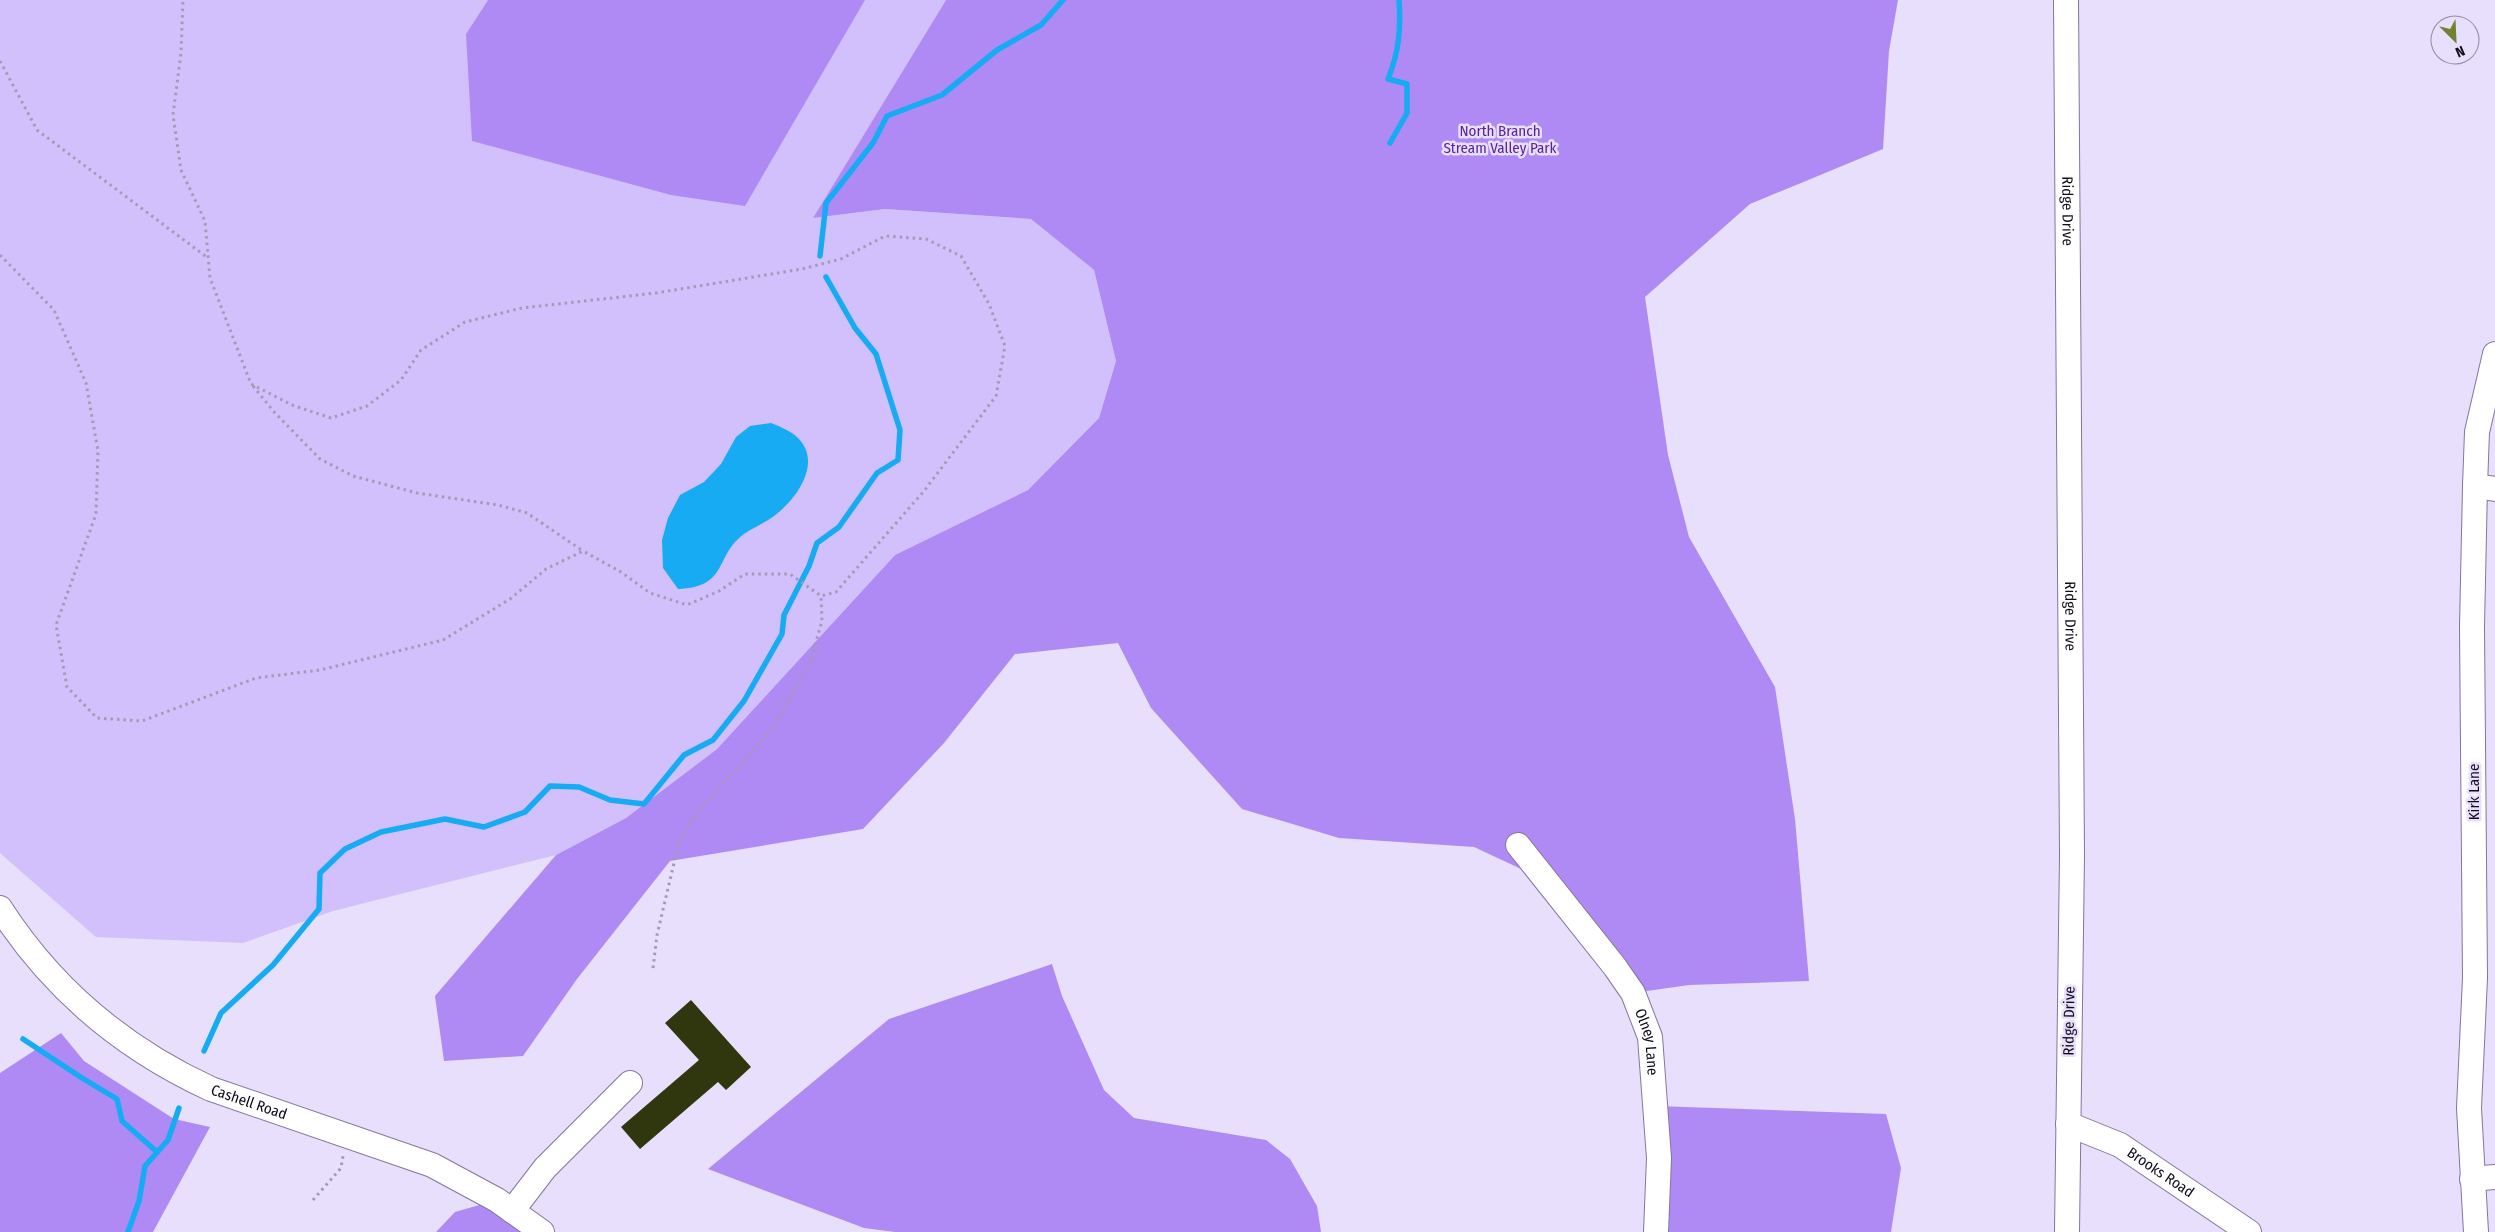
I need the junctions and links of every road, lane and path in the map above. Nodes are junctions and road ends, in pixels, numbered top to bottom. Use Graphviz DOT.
graph roads {
  1 [pos="183,0"];
  2 [pos="2066,0"];
  3 [pos="0,61"];
  4 [pos="0,255"];
  5 [pos="209,259"];
  6 [pos="2495,354"];
  7 [pos="251,384"];
  8 [pos="2485,488"];
  9 [pos="583,551"];
  10 [pos="821,596"];
  11 [pos="1518,845"];
  12 [pos="0,908"];
  13 [pos="654,968"];
  14 [pos="630,1083"];
  15 [pos="2068,1124"];
  16 [pos="347,1135"];
  17 [pos="2495,1176"];
  18 [pos="2472,1179"];
  19 [pos="313,1200"];
  20 [pos="512,1210"];
  21 [pos="542,1232"];
  22 [pos="1656,1232"];
  23 [pos="2067,1232"];
  24 [pos="2249,1232"];
  25 [pos="2476,1232"];
  1 -- 5 [label="path"];
  2 -- 15 [label="street, Ridge Drive"];
  3 -- 5 [label="path"];
  4 -- 9 [label="path"];
  5 -- 7 [label="path"];
  6 -- 8 [label="street, Kirk Lane"];
  7 -- 9 [label="path"];
  7 -- 10 [label="path"];
  8 -- 18 [label="street, Kirk Lane"];
  9 -- 10 [label="path"];
  10 -- 13 [label="path"];
  11 -- 22 [label="street, Olney Lane"];
  12 -- 16 [label="street, Cashell Road"];
  14 -- 20 [label="street"];
  15 -- 23 [label="street, Ridge Drive"];
  15 -- 24 [label="street, Brooks Road"];
  16 -- 19 [label="path"];
  16 -- 20 [label="street, Cashell Road"];
  17 -- 18 [label="street"];
  18 -- 25 [label="street, Kirk Lane"];
  20 -- 21 [label="street, Cashell Road"];
}
